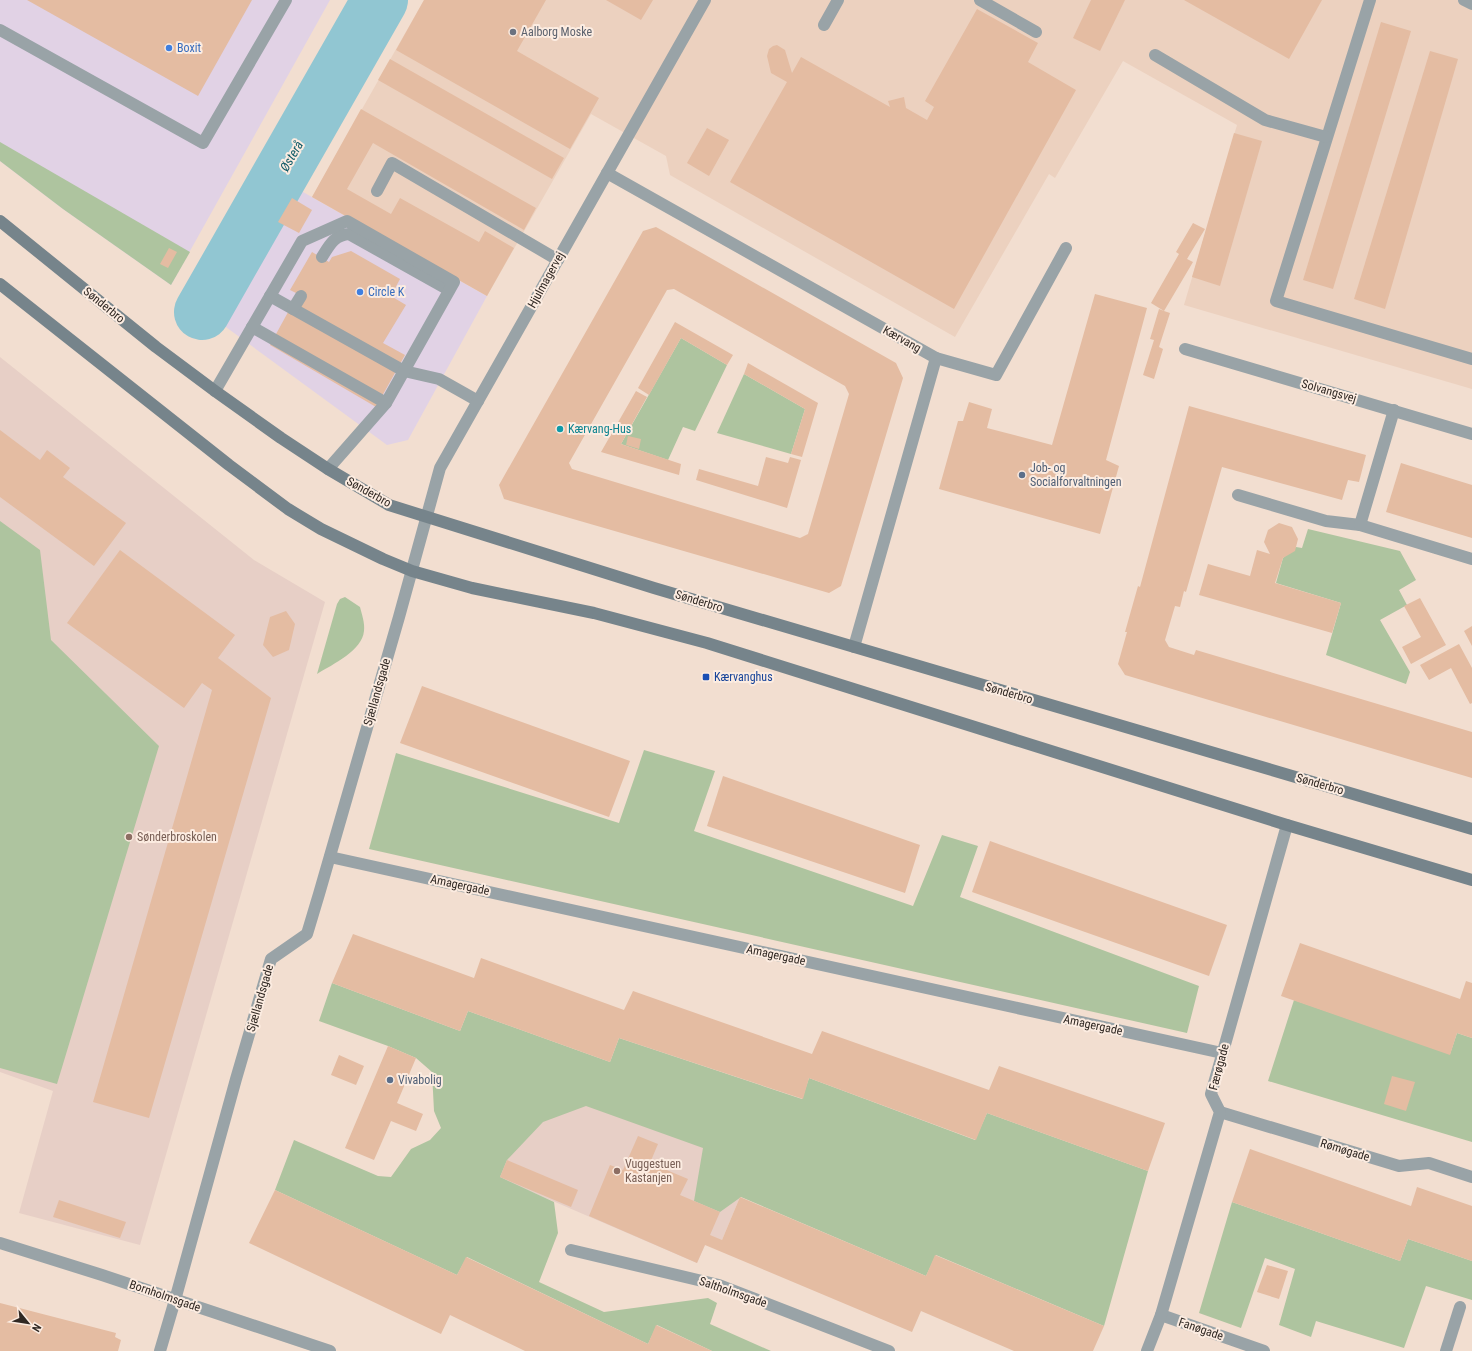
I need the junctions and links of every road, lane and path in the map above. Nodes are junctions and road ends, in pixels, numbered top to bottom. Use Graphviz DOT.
graph roads {
  1 [pos="286,0"];
  2 [pos="705,0"];
  3 [pos="838,0"];
  4 [pos="980,0"];
  5 [pos="1370,0"];
  6 [pos="1464,0"];
  7 [pos="1472,4"];
  8 [pos="824,25"];
  9 [pos="0,30"];
  10 [pos="1036,32"];
  11 [pos="1155,55"];
  12 [pos="1326,137"];
  13 [pos="607,173"];
  14 [pos="377,191"];
  15 [pos="0,221"];
  16 [pos="0,229"];
  17 [pos="1066,248"];
  18 [pos="37,251"];
  19 [pos="322,257"];
  20 [pos="558,260"];
  21 [pos="0,284"];
  22 [pos="449,290"];
  23 [pos="270,296"];
  24 [pos="301,296"];
  25 [pos="293,309"];
  26 [pos="252,327"];
  27 [pos="1185,349"];
  28 [pos="936,358"];
  29 [pos="1472,359"];
  30 [pos="404,371"];
  31 [pos="215,391"];
  32 [pos="478,401"];
  33 [pos="386,403"];
  34 [pos="1394,410"];
  35 [pos="1472,434"];
  36 [pos="328,468"];
  37 [pos="1238,495"];
  38 [pos="427,516"];
  39 [pos="1360,525"];
  40 [pos="1472,559"];
  41 [pos="412,571"];
  42 [pos="854,647"];
  43 [pos="1287,826"];
  44 [pos="1472,829"];
  45 [pos="330,857"];
  46 [pos="1472,880"];
  47 [pos="1222,1053"];
  48 [pos="1220,1112"];
  49 [pos="1472,1177"];
  50 [pos="0,1243"];
  51 [pos="571,1250"];
  52 [pos="176,1300"];
  53 [pos="1460,1306"];
  54 [pos="1161,1316"];
  55 [pos="160,1351"];
  56 [pos="330,1351"];
  57 [pos="889,1351"];
  58 [pos="1146,1351"];
  59 [pos="1264,1351"];
  60 [pos="1446,1351"];
  1 -- 9 [label="street"];
  2 -- 13 [label="street, Hjulmagervej"];
  3 -- 8 [label="street"];
  4 -- 10 [label="street"];
  5 -- 12 [label="street"];
  6 -- 7 [label="street"];
  11 -- 12 [label="street"];
  12 -- 29 [label="street"];
  13 -- 20 [label="street, Hjulmagervej"];
  13 -- 28 [label="street, Kærvang"];
  14 -- 20 [label="street"];
  15 -- 18 [label="street, Sønderbro"];
  16 -- 18 [label="street"];
  17 -- 28 [label="street, Kærvang"];
  18 -- 31 [label="street, Sønderbro"];
  19 -- 22 [label="street"];
  20 -- 32 [label="street, Hjulmagervej"];
  21 -- 41 [label="street"];
  22 -- 23 [label="street"];
  22 -- 30 [label="street"];
  23 -- 25 [label="street"];
  23 -- 26 [label="street"];
  24 -- 25 [label="street"];
  25 -- 30 [label="street"];
  26 -- 31 [label="street"];
  26 -- 33 [label="street"];
  27 -- 34 [label="street, Solvangsvej"];
  28 -- 42 [label="street"];
  30 -- 32 [label="street"];
  30 -- 33 [label="street"];
  31 -- 36 [label="street, Sønderbro"];
  32 -- 38 [label="street, Hjulmagervej"];
  33 -- 36 [label="street"];
  34 -- 35 [label="street, Solvangsvej"];
  34 -- 39 [label="street"];
  36 -- 38 [label="street, Sønderbro"];
  37 -- 39 [label="street"];
  38 -- 41 [label="street, Hjulmagervej"];
  38 -- 42 [label="street, Sønderbro"];
  39 -- 40 [label="street"];
  41 -- 43 [label="street"];
  41 -- 45 [label="street, Sjællandsgade"];
  42 -- 44 [label="street, Sønderbro"];
  43 -- 46 [label="street"];
  43 -- 47 [label="street, Færøgade"];
  45 -- 47 [label="street, Amagergade"];
  45 -- 52 [label="street, Sjællandsgade"];
  47 -- 48 [label="street, Færøgade"];
  48 -- 49 [label="street, Rømøgade"];
  48 -- 54 [label="street"];
  50 -- 52 [label="street, Bornholmsgade"];
  51 -- 57 [label="street, Saltholmsgade"];
  52 -- 55 [label="street, Sjællandsgade"];
  52 -- 56 [label="street, Bornholmsgade"];
  53 -- 60 [label="street"];
  54 -- 58 [label="street"];
  54 -- 59 [label="street, Fanøgade"];
}
